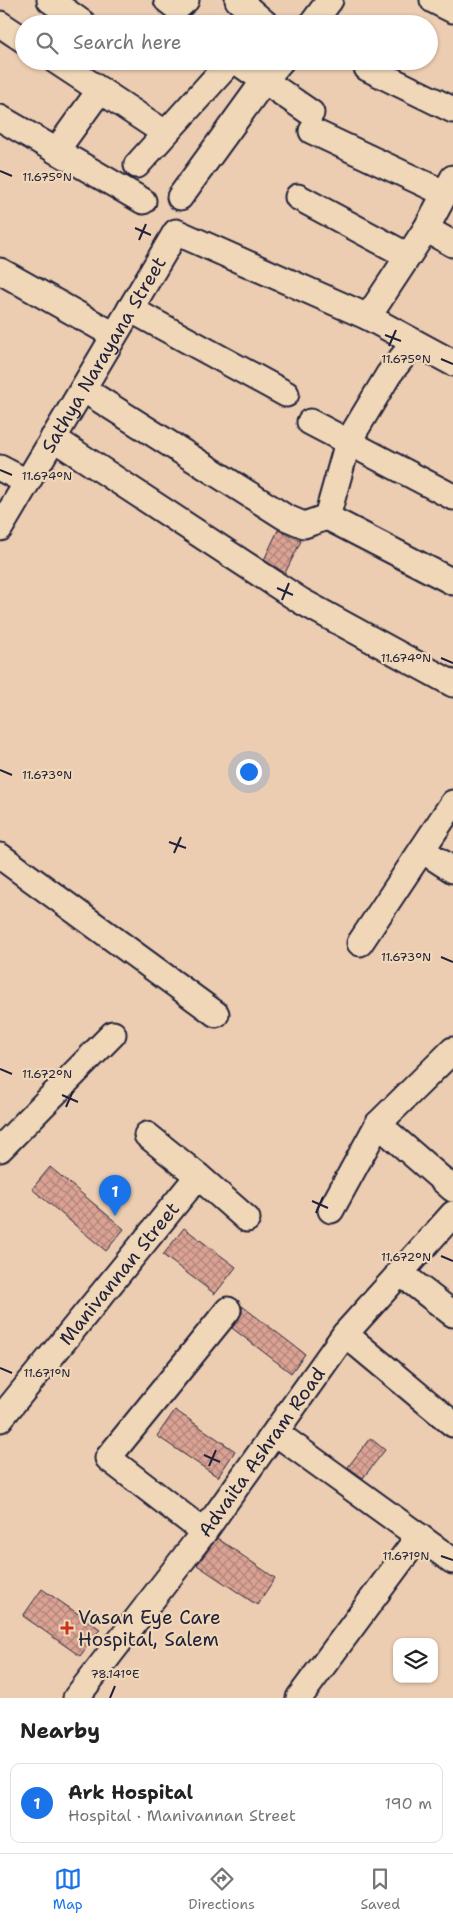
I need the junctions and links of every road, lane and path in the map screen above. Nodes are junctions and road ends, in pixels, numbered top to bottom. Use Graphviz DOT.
graph roads {
  1 [pos="50,0"];
  2 [pos="238,0"];
  3 [pos="330,0"];
  4 [pos="433,0"];
  5 [pos="453,10"];
  6 [pos="71,15"];
  7 [pos="256,15"];
  8 [pos="319,15"];
  9 [pos="0,24"];
  10 [pos="15,34"];
  11 [pos="70,70"];
  12 [pos="223,70"];
  13 [pos="249,70"];
  14 [pos="274,70"];
  15 [pos="371,70"];
  16 [pos="264,81"];
  17 [pos="100,90"];
  18 [pos="453,110"];
  19 [pos="0,118"];
  20 [pos="165,133"];
  21 [pos="56,151"];
  22 [pos="137,165"];
  23 [pos="448,186"];
  24 [pos="180,197"];
  25 [pos="298,197"];
  26 [pos="143,201"];
  27 [pos="426,229"];
  28 [pos="453,244"];
  29 [pos="408,256"];
  30 [pos="0,271"];
  31 [pos="130,309"];
  32 [pos="368,317"];
  33 [pos="114,335"];
  34 [pos="414,342"];
  35 [pos="453,363"];
  36 [pos="83,388"];
  37 [pos="286,394"];
  38 [pos="310,422"];
  39 [pos="53,438"];
  40 [pos="348,442"];
  41 [pos="0,468"];
  42 [pos="27,482"];
  43 [pos="453,497"];
  44 [pos="327,518"];
  45 [pos="0,528"];
  46 [pos="453,582"];
  47 [pos="453,684"];
  48 [pos="453,803"];
  49 [pos="422,850"];
  50 [pos="0,856"];
  51 [pos="453,870"];
  52 [pos="360,943"];
  53 [pos="216,1014"];
  54 [pos="113,1034"];
  55 [pos="453,1050"];
  56 [pos="378,1124"];
  57 [pos="147,1135"];
  58 [pos="0,1149"];
  59 [pos="198,1176"];
  60 [pos="453,1190"];
  61 [pos="331,1210"];
  62 [pos="453,1214"];
  63 [pos="247,1219"];
  64 [pos="400,1272"];
  65 [pos="228,1310"];
  66 [pos="453,1314"];
  67 [pos="345,1334"];
  68 [pos="0,1419"];
  69 [pos="453,1424"];
  70 [pos="276,1433"];
  71 [pos="204,1532"];
  72 [pos="419,1536"];
  73 [pos="453,1561"];
  74 [pos="311,1694"];
  75 [pos="76,1698"];
  1 -- 6 [label="street"];
  2 -- 7 [label="street"];
  3 -- 8 [label="street"];
  4 -- 5 [label="street"];
  9 -- 10 [label="street"];
  11 -- 17 [label="street"];
  12 -- 20 [label="street"];
  13 -- 16 [label="street"];
  14 -- 16 [label="street"];
  15 -- 18 [label="street"];
  16 -- 23 [label="street"];
  16 -- 24 [label="street"];
  17 -- 20 [label="street"];
  17 -- 21 [label="street"];
  19 -- 21 [label="street"];
  20 -- 22 [label="street"];
  21 -- 26 [label="street"];
  23 -- 27 [label="street"];
  25 -- 29 [label="street"];
  27 -- 28 [label="street"];
  27 -- 29 [label="street"];
  29 -- 32 [label="street"];
  30 -- 33 [label="street"];
  31 -- 32 [label="street, Sathya Narayana Street"];
  31 -- 33 [label="street, Sathya Narayana Street"];
  31 -- 37 [label="street"];
  32 -- 34 [label="street"];
  33 -- 36 [label="street, Sathya Narayana Street"];
  34 -- 35 [label="street"];
  34 -- 40 [label="street"];
  36 -- 39 [label="street, Sathya Narayana Street"];
  36 -- 44 [label="street"];
  38 -- 40 [label="street"];
  39 -- 42 [label="street, Sathya Narayana Street"];
  39 -- 47 [label="street"];
  40 -- 43 [label="street"];
  40 -- 44 [label="street"];
  41 -- 42 [label="street"];
  42 -- 45 [label="street, Sathya Narayana Street"];
  44 -- 46 [label="street"];
  48 -- 49 [label="street"];
  49 -- 51 [label="street"];
  49 -- 52 [label="street"];
  50 -- 53 [label="street"];
  54 -- 58 [label="street"];
  55 -- 56 [label="street"];
  56 -- 60 [label="street"];
  56 -- 61 [label="street"];
  57 -- 59 [label="street"];
  59 -- 63 [label="street"];
  59 -- 68 [label="street, Manivannan Street"];
  62 -- 64 [label="street, Advaita Ashram Road"];
  64 -- 66 [label="street"];
  64 -- 67 [label="street, Advaita Ashram Road"];
  65 -- 71 [label="street"];
  67 -- 69 [label="street"];
  67 -- 70 [label="street, Advaita Ashram Road"];
  70 -- 71 [label="street, Advaita Ashram Road"];
  70 -- 72 [label="street"];
  71 -- 75 [label="street, Advaita Ashram Road"];
  72 -- 73 [label="street"];
  72 -- 74 [label="street"];
}
